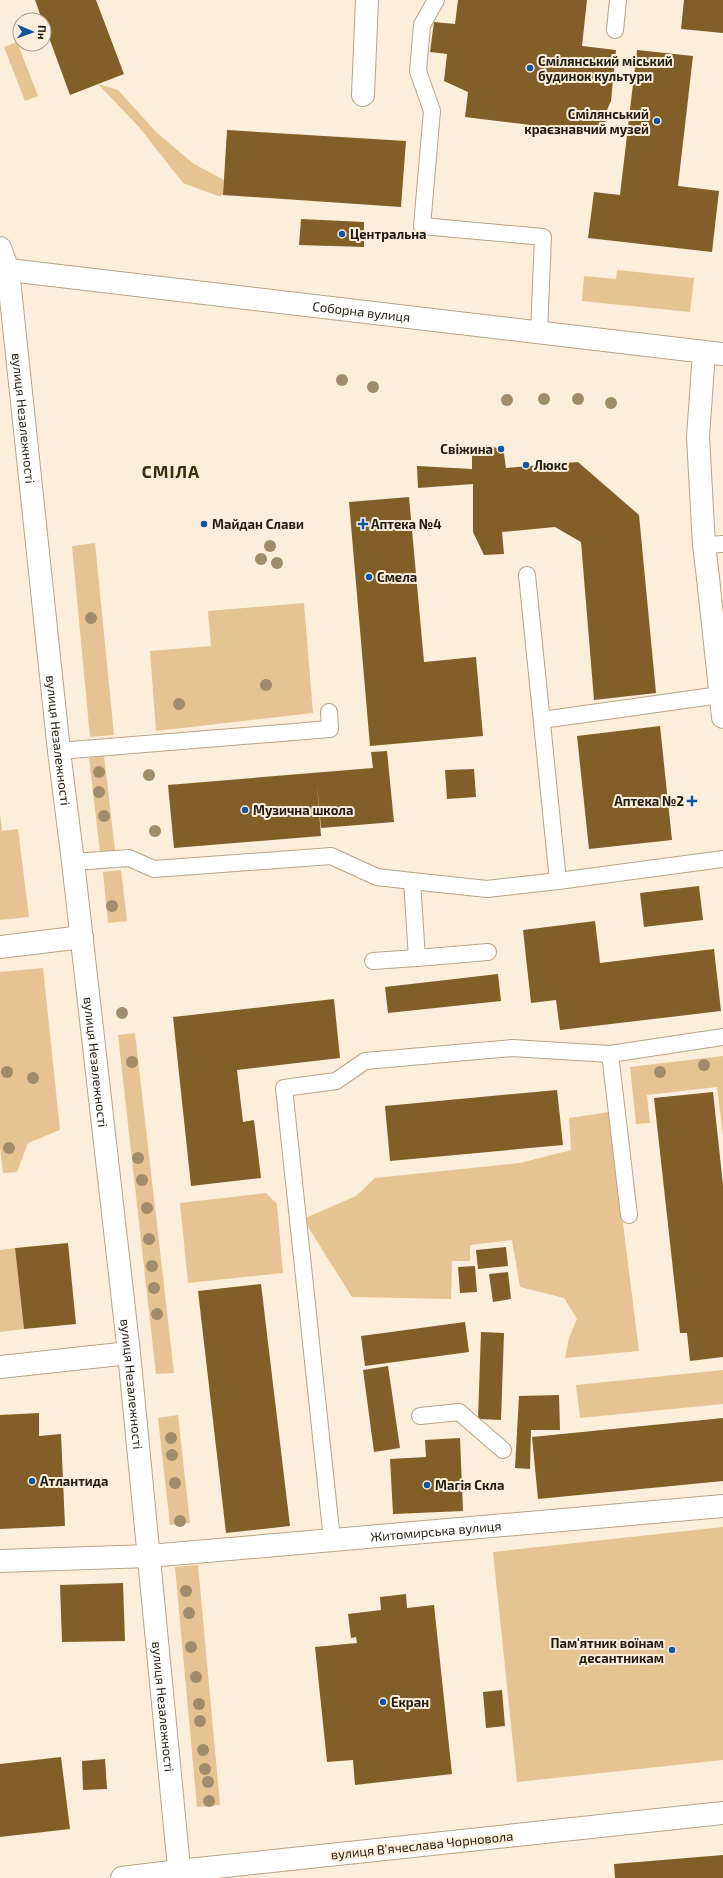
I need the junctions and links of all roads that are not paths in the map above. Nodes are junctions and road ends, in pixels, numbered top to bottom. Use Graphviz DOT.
graph roads {
  1 [pos="367,0"];
  2 [pos="436,0"];
  3 [pos="618,0"];
  4 [pos="615,30"];
  5 [pos="363,95"];
  6 [pos="0,248"];
  7 [pos="4,269"];
  8 [pos="539,332"];
  9 [pos="713,353"];
  10 [pos="714,545"];
  11 [pos="527,575"];
  12 [pos="720,695"];
  13 [pos="329,712"];
  14 [pos="723,717"];
  15 [pos="542,720"];
  16 [pos="59,751"];
  17 [pos="723,859"];
  18 [pos="73,862"];
  19 [pos="412,881"];
  20 [pos="558,882"];
  21 [pos="82,937"];
  22 [pos="0,947"];
  23 [pos="488,952"];
  24 [pos="417,958"];
  25 [pos="373,961"];
  26 [pos="723,1037"];
  27 [pos="610,1054"];
  28 [pos="629,1215"];
  29 [pos="129,1353"];
  30 [pos="0,1367"];
  31 [pos="420,1416"];
  32 [pos="503,1450"];
  33 [pos="723,1506"];
  34 [pos="332,1540"];
  35 [pos="149,1556"];
  36 [pos="0,1561"];
  37 [pos="723,1813"];
  38 [pos="180,1874"];
  39 [pos="122,1878"];
  1 -- 5 [label="street"];
  2 -- 8 [label="lane"];
  3 -- 4 [label="lane"];
  6 -- 7 [label="street, вулиця Незалежності"];
  7 -- 8 [label="street, Соборна вулиця"];
  7 -- 16 [label="street, вулиця Незалежності"];
  8 -- 9 [label="street, Соборна вулиця"];
  9 -- 10 [label="street"];
  10 -- 12 [label="street"];
  11 -- 15 [label="lane"];
  12 -- 14 [label="street"];
  12 -- 15 [label="lane"];
  13 -- 16 [label="lane"];
  15 -- 20 [label="lane"];
  16 -- 18 [label="street, вулиця Незалежності"];
  17 -- 20 [label="lane"];
  18 -- 19 [label="lane"];
  18 -- 21 [label="street, вулиця Незалежності"];
  19 -- 20 [label="lane"];
  19 -- 24 [label="lane"];
  21 -- 22 [label="street"];
  21 -- 29 [label="street, вулиця Незалежності"];
  23 -- 24 [label="lane"];
  24 -- 25 [label="lane"];
  26 -- 27 [label="lane"];
  27 -- 28 [label="lane"];
  27 -- 34 [label="lane"];
  29 -- 30 [label="street"];
  29 -- 35 [label="street, вулиця Незалежності"];
  31 -- 32 [label="lane"];
  33 -- 34 [label="street, Житомирська вулиця"];
  34 -- 35 [label="street, Житомирська вулиця"];
  35 -- 36 [label="street, Житомирська вулиця"];
  35 -- 38 [label="street, вулиця Незалежності"];
  37 -- 38 [label="street, вулиця Вʼячеслава Чорновола"];
  38 -- 39 [label="street, вулиця Вʼячеслава Чорновола"];
}
